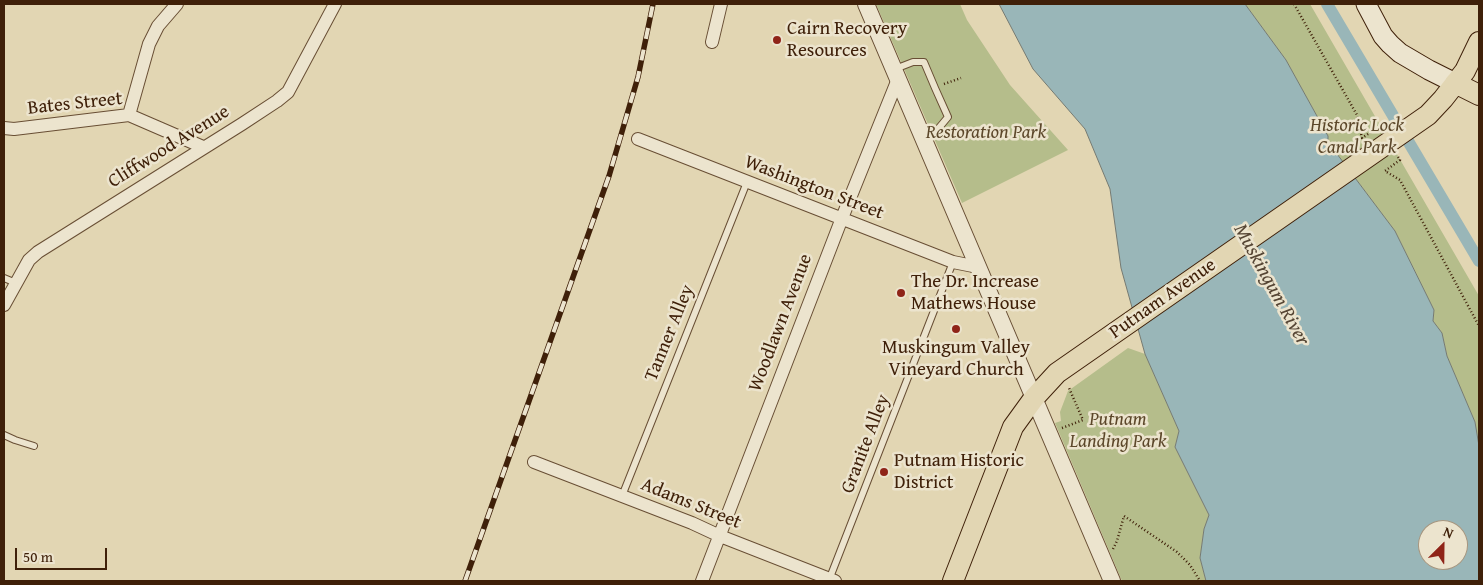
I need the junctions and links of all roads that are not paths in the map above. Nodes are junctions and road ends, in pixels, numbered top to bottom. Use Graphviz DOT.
graph roads {
  1 [pos="177,4"];
  2 [pos="335,4"];
  3 [pos="721,4"];
  4 [pos="866,4"];
  5 [pos="1366,4"];
  6 [pos="712,42"];
  7 [pos="1479,42"];
  8 [pos="896,74"];
  9 [pos="1455,83"];
  10 [pos="1479,95"];
  11 [pos="129,115"];
  12 [pos="4,128"];
  13 [pos="638,139"];
  14 [pos="926,143"];
  15 [pos="203,147"];
  16 [pos="746,182"];
  17 [pos="842,218"];
  18 [pos="953,262"];
  19 [pos="978,268"];
  20 [pos="4,278"];
  21 [pos="16,283"];
  22 [pos="4,305"];
  23 [pos="1034,398"];
  24 [pos="4,435"];
  25 [pos="34,446"];
  26 [pos="534,462"];
  27 [pos="622,496"];
  28 [pos="720,536"];
  29 [pos="831,580"];
  30 [pos="702,581"];
  31 [pos="953,581"];
  32 [pos="1112,581"];
  1 -- 11 [label="street"];
  2 -- 15 [label="street, Cliffwood Avenue"];
  3 -- 6 [label="street"];
  4 -- 8 [label="street"];
  5 -- 9 [label="main road"];
  7 -- 9 [label="main road, Putnam Avenue"];
  8 -- 14 [label="street"];
  8 -- 14 [label="lane"];
  8 -- 17 [label="street, Woodlawn Avenue"];
  9 -- 10 [label="main road"];
  9 -- 23 [label="main road, Putnam Avenue"];
  11 -- 12 [label="street, Bates Street"];
  11 -- 15 [label="street, Bates Street"];
  13 -- 16 [label="street, Washington Street"];
  14 -- 19 [label="street"];
  15 -- 21 [label="street, Cliffwood Avenue"];
  16 -- 17 [label="street, Washington Street"];
  16 -- 27 [label="lane, Tanner Alley"];
  17 -- 18 [label="street, Washington Street"];
  17 -- 28 [label="street, Woodlawn Avenue"];
  18 -- 19 [label="street, Washington Street"];
  18 -- 29 [label="lane, Granite Alley"];
  19 -- 23 [label="street"];
  20 -- 21 [label="lane"];
  21 -- 22 [label="street, Cliffwood Avenue"];
  23 -- 31 [label="main road, Putnam Avenue"];
  23 -- 32 [label="street"];
  24 -- 25 [label="lane"];
  26 -- 27 [label="street, Adams Street"];
  27 -- 28 [label="street, Adams Street"];
  28 -- 29 [label="street, Adams Street"];
  28 -- 30 [label="street, Woodlawn Avenue"];
}
